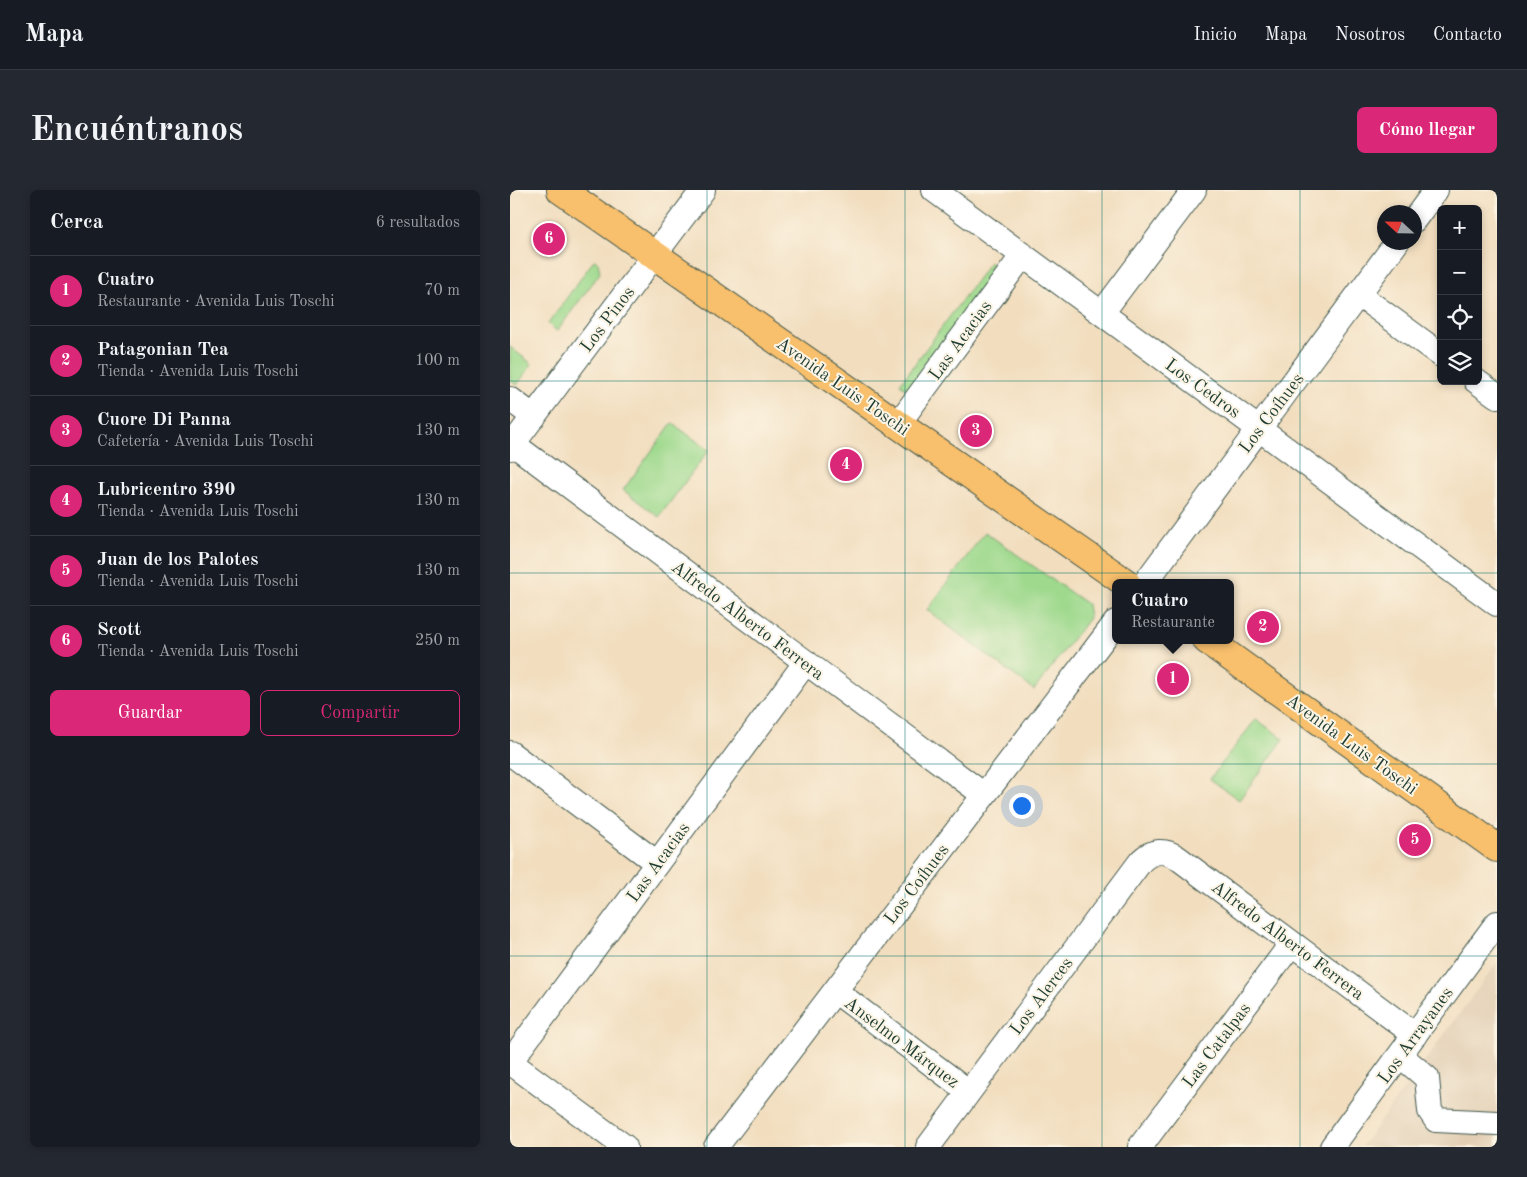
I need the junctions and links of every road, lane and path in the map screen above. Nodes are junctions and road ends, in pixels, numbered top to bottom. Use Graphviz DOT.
graph roads {
  1 [pos="561,190"];
  2 [pos="703,190"];
  3 [pos="1194,190"];
  4 [pos="1436,190"];
  5 [pos="943,192"];
  6 [pos="1422,209"];
  7 [pos="1392,250"];
  8 [pos="654,255"];
  9 [pos="1023,255"];
  10 [pos="1359,295"];
  11 [pos="1102,313"];
  12 [pos="1437,352"];
  13 [pos="1482,385"];
  14 [pos="1497,396"];
  15 [pos="510,399"];
  16 [pos="534,417"];
  17 [pos="898,424"];
  18 [pos="1259,429"];
  19 [pos="511,446"];
  20 [pos="1120,579"];
  21 [pos="1148,579"];
  22 [pos="1497,604"];
  23 [pos="1112,627"];
  24 [pos="1213,644"];
  25 [pos="806,662"];
  26 [pos="510,753"];
  27 [pos="984,795"];
  28 [pos="1497,848"];
  29 [pos="1158,852"];
  30 [pos="657,864"];
  31 [pos="1494,934"];
  32 [pos="1292,943"];
  33 [pos="835,991"];
  34 [pos="1414,1035"];
  35 [pos="1400,1055"];
  36 [pos="510,1062"];
  37 [pos="969,1092"];
  38 [pos="1497,1123"];
  39 [pos="624,1147"];
  40 [pos="716,1147"];
  41 [pos="928,1147"];
  42 [pos="1140,1147"];
  43 [pos="1332,1147"];
  1 -- 8 [label="main road, Avenida Luis Toschi"];
  2 -- 8 [label="street, Los Pinos"];
  3 -- 11 [label="street"];
  4 -- 6 [label="street"];
  5 -- 9 [label="street, Los Cedros"];
  7 -- 10 [label="street, Los Coíhues"];
  8 -- 16 [label="street, Los Pinos"];
  8 -- 17 [label="main road, Avenida Luis Toschi"];
  9 -- 11 [label="street, Los Cedros"];
  9 -- 17 [label="street, Las Acacias"];
  10 -- 12 [label="street"];
  10 -- 18 [label="street, Los Coíhues"];
  11 -- 18 [label="street, Los Cedros"];
  13 -- 14 [label="street"];
  15 -- 16 [label="street"];
  16 -- 19 [label="street, Los Pinos"];
  17 -- 20 [label="main road, Avenida Luis Toschi"];
  18 -- 21 [label="street, Los Coíhues"];
  18 -- 22 [label="street, Los Cedros"];
  19 -- 25 [label="street, Alfredo Alberto Ferrera"];
  23 -- 27 [label="street, Los Coíhues"];
  24 -- 28 [label="main road, Avenida Luis Toschi"];
  25 -- 27 [label="street, Alfredo Alberto Ferrera"];
  25 -- 30 [label="street, Las Acacias"];
  26 -- 30 [label="street"];
  27 -- 33 [label="street, Los Coíhues"];
  29 -- 32 [label="street, Alfredo Alberto Ferrera"];
  29 -- 37 [label="street, Los Alerces"];
  30 -- 36 [label="street, Las Acacias"];
  31 -- 34 [label="street, Los Arrayanes"];
  32 -- 34 [label="street, Alfredo Alberto Ferrera"];
  32 -- 42 [label="street, Las Catalpas"];
  33 -- 37 [label="street, Anselmo Márquez"];
  33 -- 40 [label="street, Los Coíhues"];
  34 -- 35 [label="street, Los Arrayanes"];
  35 -- 38 [label="street"];
  35 -- 43 [label="street, Los Arrayanes"];
  36 -- 39 [label="street"];
  37 -- 41 [label="street, Los Alerces"];
}
